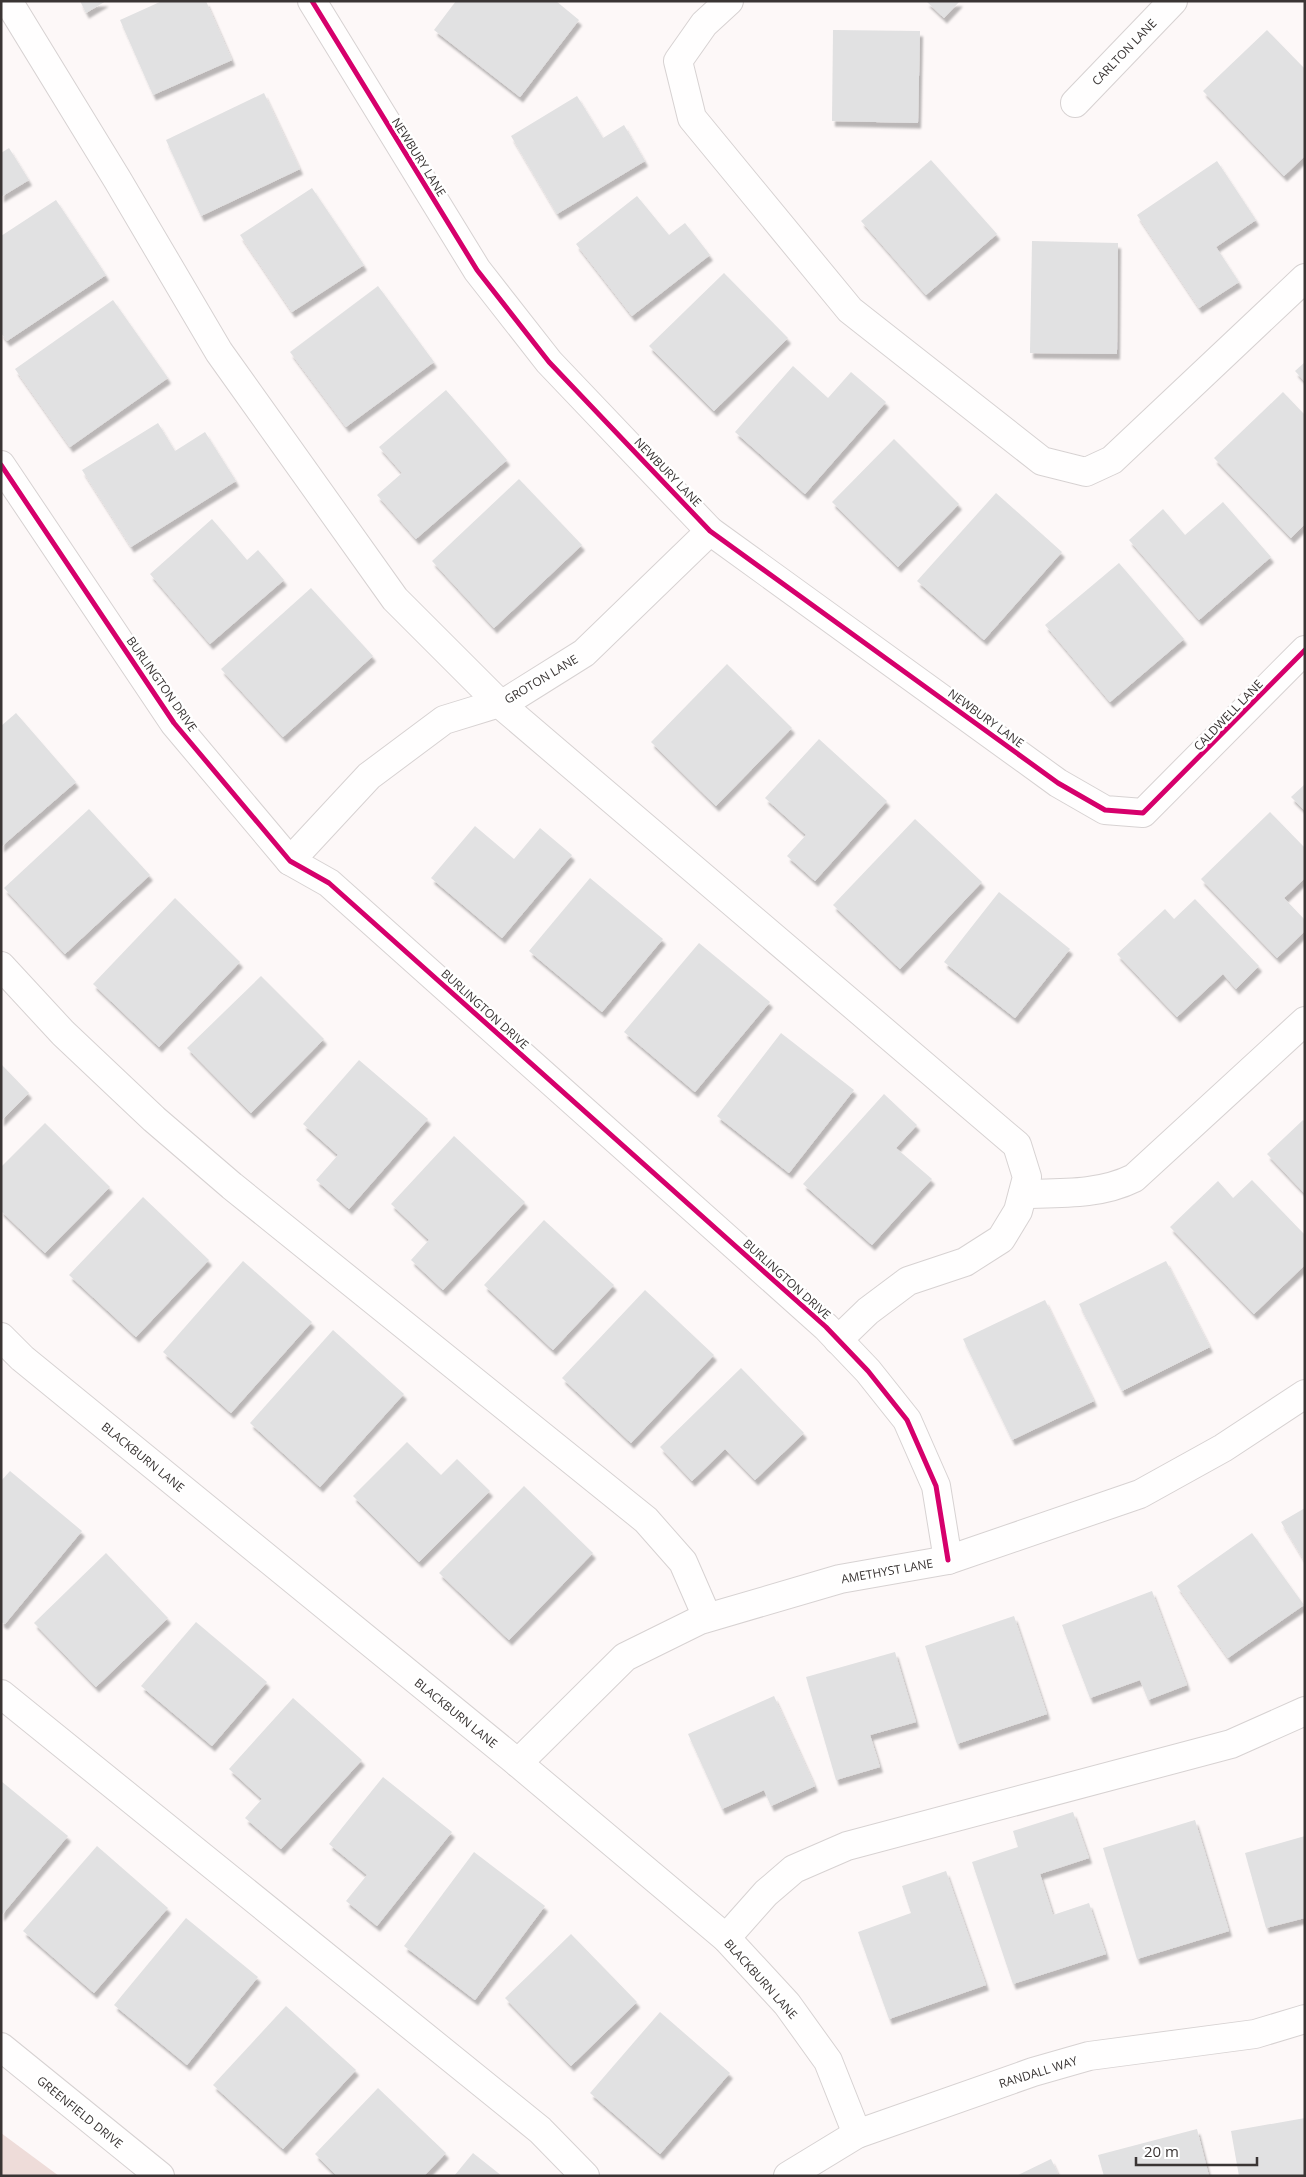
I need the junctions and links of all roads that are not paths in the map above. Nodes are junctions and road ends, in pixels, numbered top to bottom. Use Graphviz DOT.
graph roads {
  1 [pos="8,1"];
  2 [pos="312,1"];
  3 [pos="729,1"];
  4 [pos="1174,1"];
  5 [pos="1075,103"];
  6 [pos="1305,278"];
  7 [pos="1,465"];
  8 [pos="710,531"];
  9 [pos="1305,650"];
  10 [pos="499,703"];
  11 [pos="1143,814"];
  12 [pos="290,861"];
  13 [pos="1,966"];
  14 [pos="1305,1021"];
  15 [pos="1023,1194"];
  16 [pos="1,1338"];
  17 [pos="838,1340"];
  18 [pos="1305,1394"];
  19 [pos="948,1560"];
  20 [pos="707,1617"];
  21 [pos="1,1694"];
  22 [pos="1305,1711"];
  23 [pos="518,1763"];
  24 [pos="726,1938"];
  25 [pos="1305,2019"];
  26 [pos="1,2047"];
  27 [pos="857,2134"];
  28 [pos="160,2176"];
  29 [pos="585,2176"];
  30 [pos="788,2176"];
  1 -- 10 [label="street"];
  2 -- 8 [label="street, NEWBURY LANE"];
  3 -- 6 [label="street"];
  4 -- 5 [label="street, CARLTON LANE"];
  7 -- 12 [label="street, BURLINGTON DRIVE"];
  8 -- 10 [label="street, GROTON LANE"];
  8 -- 11 [label="street, NEWBURY LANE"];
  9 -- 11 [label="street, CALDWELL LANE"];
  10 -- 12 [label="street, GROTON LANE"];
  10 -- 15 [label="street"];
  12 -- 17 [label="street, BURLINGTON DRIVE"];
  13 -- 20 [label="street"];
  14 -- 15 [label="street"];
  15 -- 17 [label="street"];
  16 -- 23 [label="street, BLACKBURN LANE"];
  17 -- 19 [label="street, BURLINGTON DRIVE"];
  18 -- 19 [label="street, AMETHYST LANE"];
  19 -- 20 [label="street, AMETHYST LANE"];
  20 -- 23 [label="street, AMETHYST LANE"];
  21 -- 29 [label="street"];
  22 -- 24 [label="street"];
  23 -- 24 [label="street, BLACKBURN LANE"];
  24 -- 27 [label="street, BLACKBURN LANE"];
  25 -- 27 [label="street, RANDALL WAY"];
  26 -- 28 [label="street, GREENFIELD DRIVE"];
  27 -- 30 [label="street, RANDALL WAY"];
}
